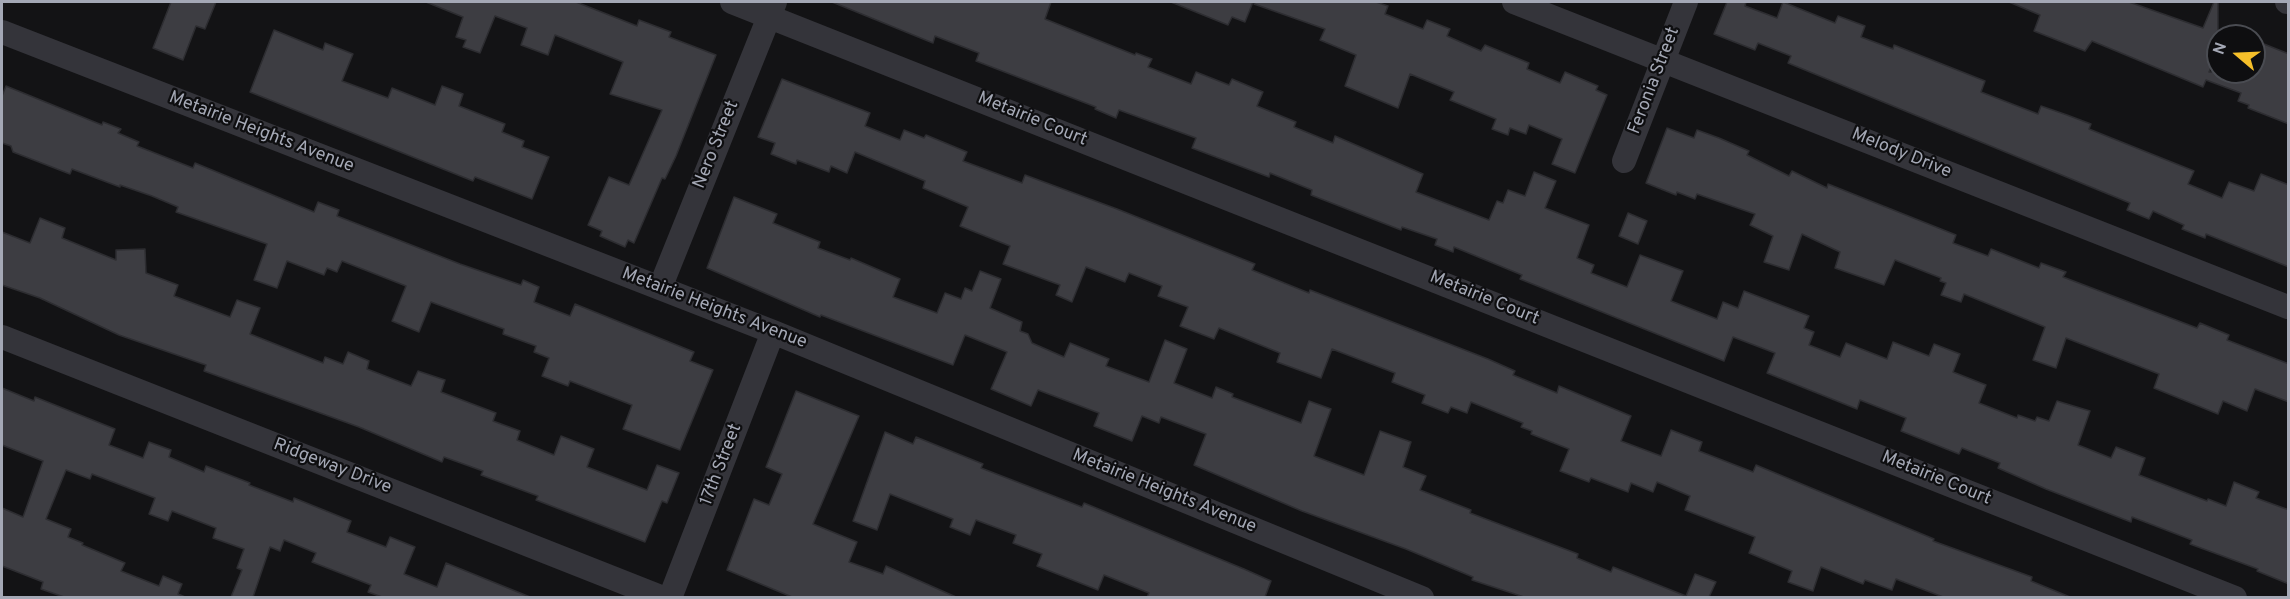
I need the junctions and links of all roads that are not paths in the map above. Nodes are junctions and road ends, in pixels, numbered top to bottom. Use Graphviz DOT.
graph roads {
  1 [pos="732,2"];
  2 [pos="1514,2"];
  3 [pos="1686,2"];
  4 [pos="772,9"];
  5 [pos="2,32"];
  6 [pos="1663,60"];
  7 [pos="1624,161"];
  8 [pos="660,288"];
  9 [pos="2289,307"];
  10 [pos="773,332"];
  11 [pos="2,337"];
  12 [pos="663,597"];
  13 [pos="670,597"];
  14 [pos="1422,597"];
  15 [pos="2235,597"];
  1 -- 4 [label="street, Metairie Court"];
  2 -- 6 [label="street, Melody Drive"];
  3 -- 6 [label="street, Feronia Street"];
  4 -- 8 [label="street, Nero Street"];
  4 -- 15 [label="street, Metairie Court"];
  5 -- 8 [label="street, Metairie Heights Avenue"];
  6 -- 7 [label="street, Feronia Street"];
  6 -- 9 [label="street, Melody Drive"];
  8 -- 10 [label="street, Metairie Heights Avenue"];
  10 -- 13 [label="street, 17th Street"];
  10 -- 14 [label="street, Metairie Heights Avenue"];
  11 -- 12 [label="street, Ridgeway Drive"];
}
